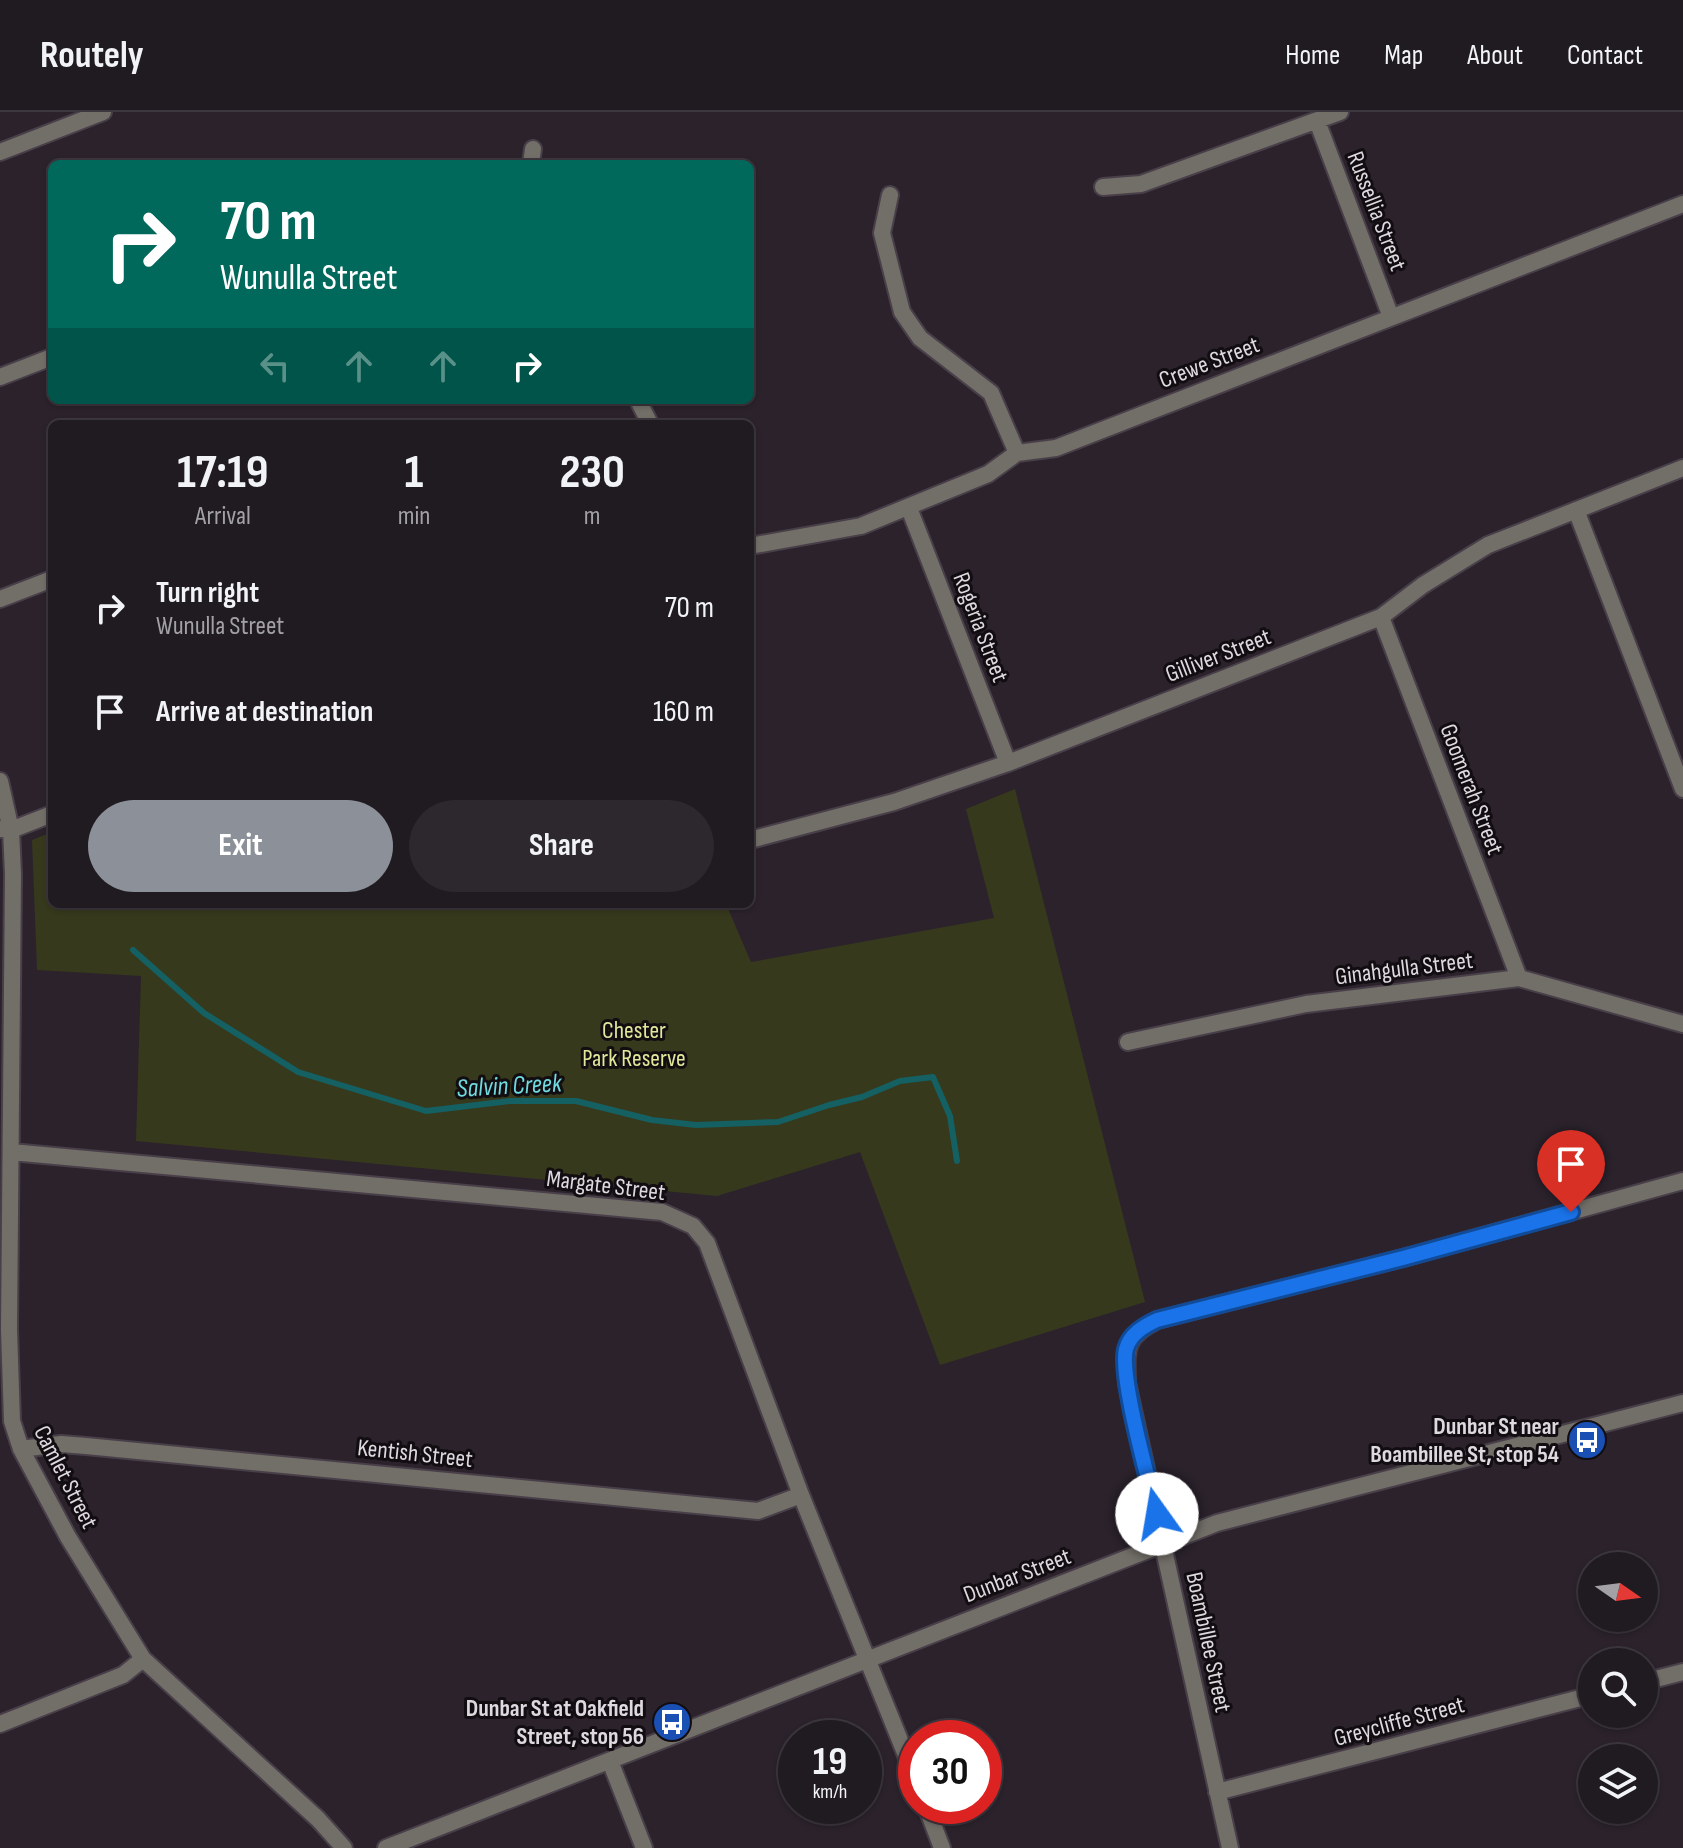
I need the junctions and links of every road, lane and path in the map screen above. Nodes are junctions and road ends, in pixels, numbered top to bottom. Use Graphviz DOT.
graph roads {
  1 [pos="103,112"];
  2 [pos="1340,112"];
  3 [pos="1317,121"];
  4 [pos="0,152"];
  5 [pos="1103,187"];
  6 [pos="890,195"];
  7 [pos="1683,204"];
  8 [pos="1391,317"];
  9 [pos="48,359"];
  10 [pos="0,377"];
  11 [pos="1017,453"];
  12 [pos="1683,468"];
  13 [pos="909,508"];
  14 [pos="1576,510"];
  15 [pos="754,545"];
  16 [pos="48,581"];
  17 [pos="0,599"];
  18 [pos="1381,617"];
  19 [pos="1008,763"];
  20 [pos="0,781"];
  21 [pos="1683,789"];
  22 [pos="48,815"];
  23 [pos="6,830"];
  24 [pos="754,839"];
  25 [pos="1519,978"];
  26 [pos="1683,1024"];
  27 [pos="1128,1042"];
  28 [pos="7,1142"];
  29 [pos="1683,1181"];
  30 [pos="1683,1403"];
  31 [pos="6,1424"];
  32 [pos="21,1449"];
  33 [pos="801,1495"];
  34 [pos="1163,1544"];
  35 [pos="143,1659"];
  36 [pos="869,1659"];
  37 [pos="1683,1672"];
  38 [pos="1658,1678"];
  39 [pos="1578,1699"];
  40 [pos="0,1724"];
  41 [pos="898,1734"];
  42 [pos="610,1761"];
  43 [pos="1217,1792"];
  44 [pos="933,1824"];
  45 [pos="344,1848"];
  46 [pos="386,1848"];
  47 [pos="644,1848"];
  48 [pos="942,1848"];
  49 [pos="1230,1848"];
  1 -- 4 [label="street"];
  2 -- 3 [label="street"];
  3 -- 5 [label="street"];
  3 -- 8 [label="street, Russellia Street"];
  6 -- 11 [label="street"];
  7 -- 8 [label="street, Crewe Street"];
  8 -- 11 [label="street, Crewe Street"];
  9 -- 10 [label="street"];
  11 -- 13 [label="street, Crewe Street"];
  12 -- 14 [label="street, Gilliver Street"];
  13 -- 15 [label="street, Crewe Street"];
  13 -- 19 [label="street, Rogeria Street"];
  14 -- 18 [label="street, Gilliver Street"];
  14 -- 21 [label="street"];
  16 -- 17 [label="street"];
  18 -- 19 [label="street, Gilliver Street"];
  18 -- 25 [label="street, Goomerah Street"];
  19 -- 24 [label="street, Gilliver Street"];
  20 -- 23 [label="street, Camlet Street"];
  22 -- 23 [label="street"];
  23 -- 28 [label="street, Camlet Street"];
  25 -- 26 [label="street, Ginahgulla Street"];
  25 -- 27 [label="street, Ginahgulla Street"];
  28 -- 31 [label="street, Camlet Street"];
  28 -- 33 [label="street, Margate Street"];
  29 -- 34 [label="street, Boambillee Street"];
  30 -- 34 [label="street, Dunbar Street"];
  31 -- 32 [label="street, Camlet Street"];
  32 -- 33 [label="street, Kentish Street"];
  32 -- 35 [label="street, Camlet Street"];
  33 -- 36 [label="street, Margate Street"];
  34 -- 36 [label="street, Dunbar Street"];
  34 -- 43 [label="street, Boambillee Street"];
  35 -- 40 [label="street"];
  35 -- 45 [label="street, Camlet Street"];
  36 -- 41 [label="street, Margate Street"];
  36 -- 42 [label="street, Dunbar Street"];
  37 -- 38 [label="street"];
  39 -- 43 [label="street, Greycliffe Street"];
  42 -- 46 [label="street, Dunbar Street"];
  42 -- 47 [label="street"];
  43 -- 49 [label="street, Boambillee Street"];
  44 -- 48 [label="street"];
}
